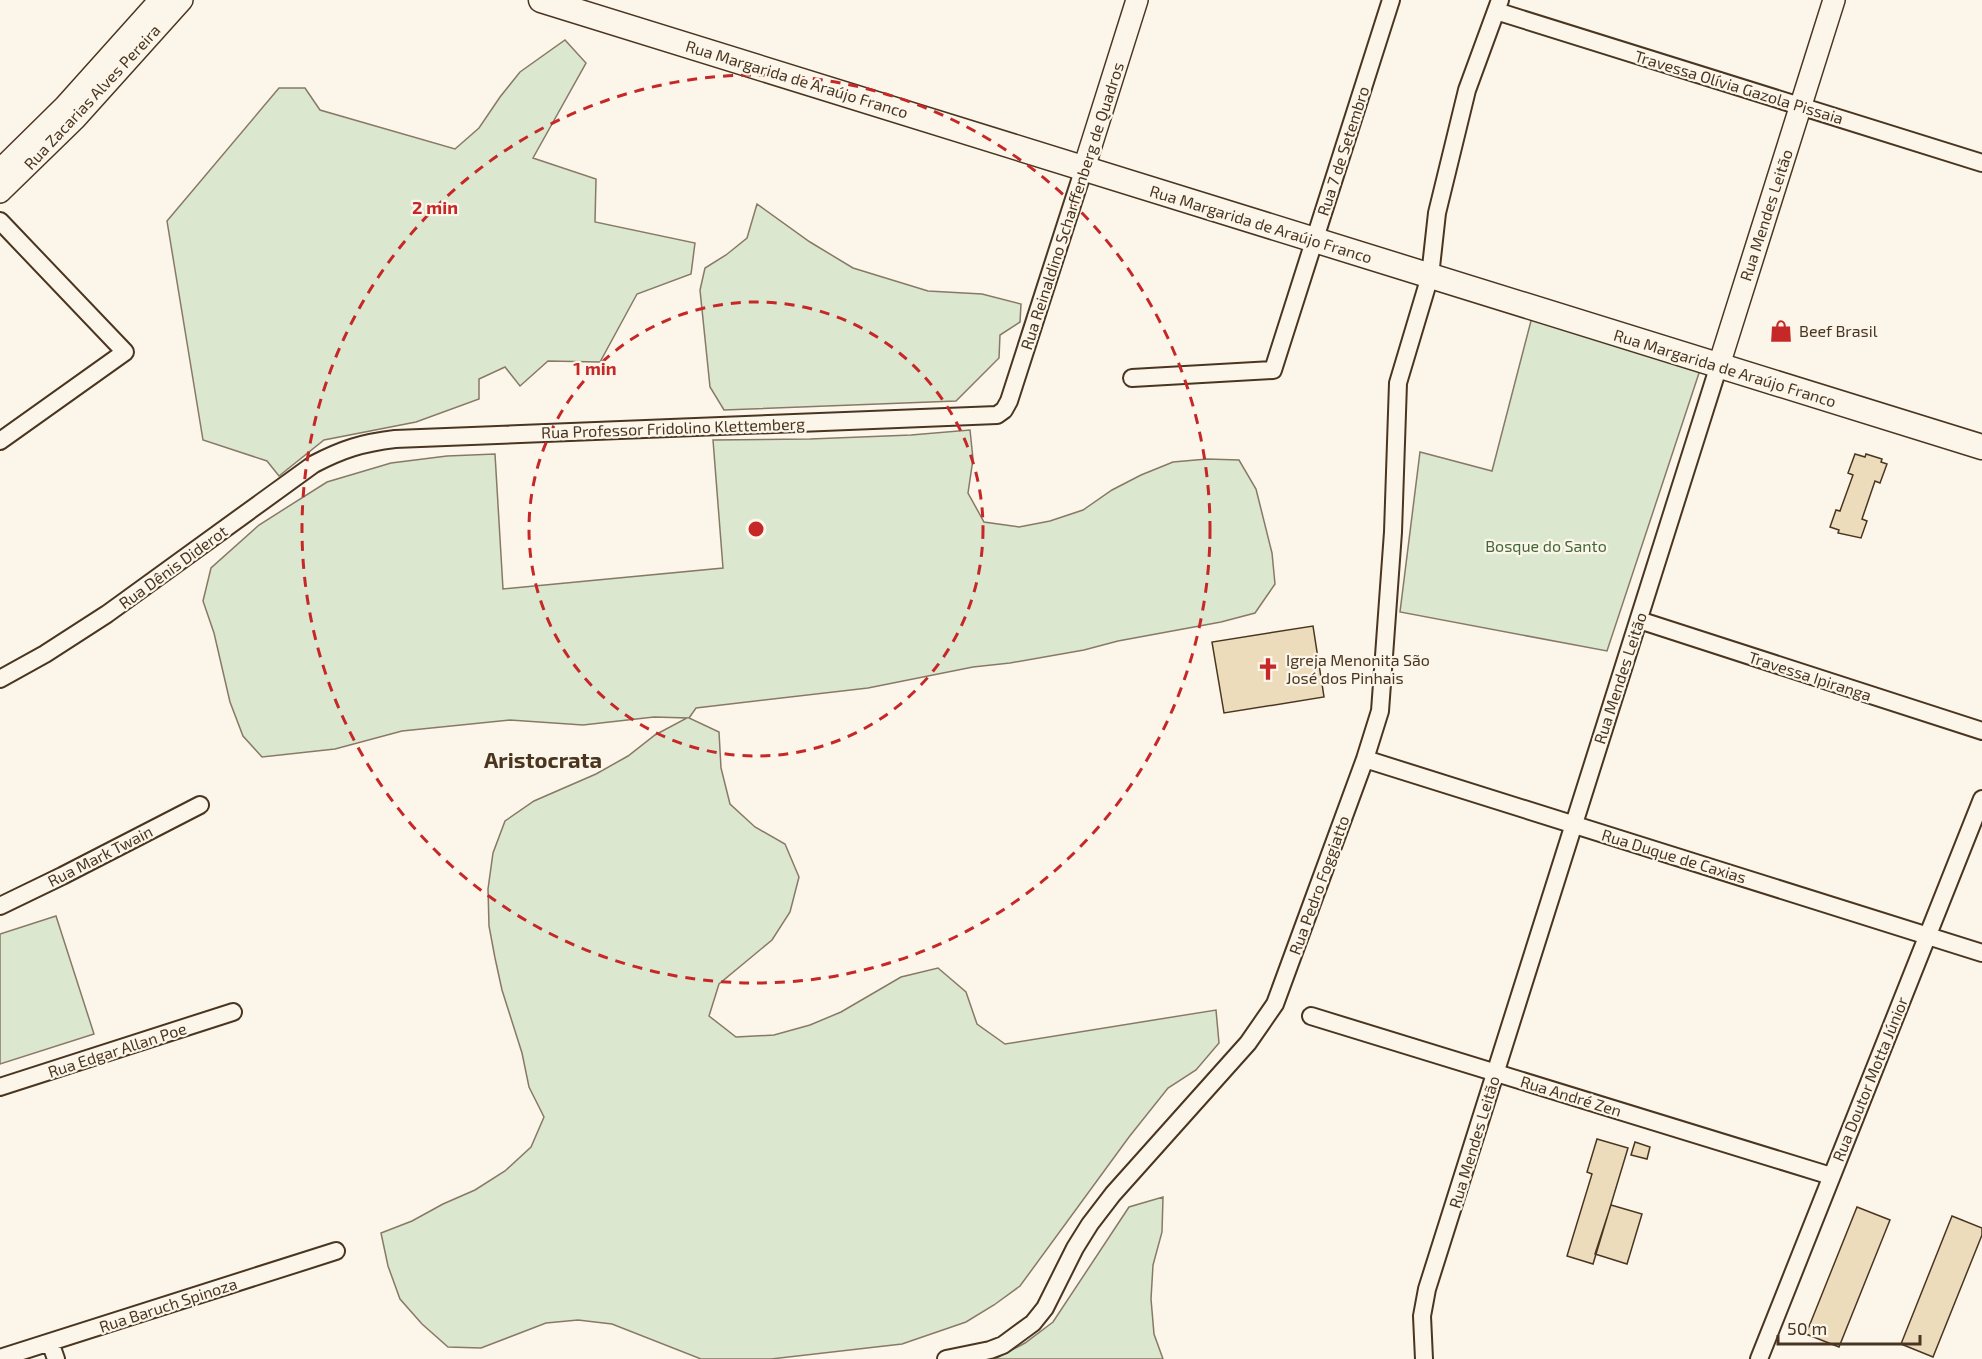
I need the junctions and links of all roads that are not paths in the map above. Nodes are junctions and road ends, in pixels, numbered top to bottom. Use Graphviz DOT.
graph roads {
  1 [pos="160,0"];
  2 [pos="182,0"];
  3 [pos="540,0"];
  4 [pos="1137,0"];
  5 [pos="1391,0"];
  6 [pos="1834,0"];
  7 [pos="1498,6"];
  8 [pos="1801,106"];
  9 [pos="1982,163"];
  10 [pos="1084,168"];
  11 [pos="0,170"];
  12 [pos="0,192"];
  13 [pos="0,220"];
  14 [pos="1314,240"];
  15 [pos="1430,276"];
  16 [pos="1719,365"];
  17 [pos="1132,378"];
  18 [pos="1004,410"];
  19 [pos="0,441"];
  20 [pos="1982,447"];
  21 [pos="342,450"];
  22 [pos="1638,620"];
  23 [pos="0,679"];
  24 [pos="1982,731"];
  25 [pos="1365,759"];
  26 [pos="1982,800"];
  27 [pos="200,805"];
  28 [pos="1574,825"];
  29 [pos="0,906"];
  30 [pos="1928,936"];
  31 [pos="1982,953"];
  32 [pos="234,1012"];
  33 [pos="1311,1016"];
  34 [pos="1496,1073"];
  35 [pos="0,1087"];
  36 [pos="1831,1176"];
  37 [pos="336,1251"];
  38 [pos="50,1342"];
  39 [pos="0,1358"];
  40 [pos="56,1359"];
  41 [pos="946,1359"];
  42 [pos="1424,1359"];
  43 [pos="1759,1359"];
  1 -- 11 [label="street, Rua Zacarias Alves Pereira"];
  2 -- 12 [label="street, Rua Zacarias Alves Pereira"];
  3 -- 10 [label="main road, Rua Margarida de Araújo Franco"];
  4 -- 10 [label="street, Rua Reinaldino Scharffenberg de Quadros"];
  5 -- 14 [label="street, Rua 7 de Setembro"];
  6 -- 8 [label="street, Rua Mendes Leitão"];
  7 -- 8 [label="street, Travessa Olívia Gazola Pissaia"];
  7 -- 15 [label="street, Rua Pedro Foggiatto"];
  8 -- 9 [label="street, Travessa Olívia Gazola Pissaia"];
  8 -- 16 [label="street, Rua Mendes Leitão"];
  10 -- 14 [label="main road, Rua Margarida de Araújo Franco"];
  10 -- 18 [label="street, Rua Reinaldino Scharffenberg de Quadros"];
  13 -- 19 [label="street"];
  14 -- 15 [label="main road, Rua Margarida de Araújo Franco"];
  14 -- 17 [label="street, Rua 7 de Setembro"];
  15 -- 16 [label="main road, Rua Margarida de Araújo Franco"];
  15 -- 25 [label="street, Rua Pedro Foggiatto"];
  16 -- 20 [label="main road, Rua Margarida de Araújo Franco"];
  16 -- 22 [label="street, Rua Mendes Leitão"];
  18 -- 21 [label="street, Rua Professor Fridolino Klettemberg"];
  21 -- 23 [label="street, Rua Dênis Diderot"];
  22 -- 24 [label="street, Travessa Ipiranga"];
  22 -- 28 [label="street, Rua Mendes Leitão"];
  25 -- 28 [label="street, Rua Duque de Caxias"];
  25 -- 41 [label="street, Rua Pedro Foggiatto"];
  26 -- 30 [label="street, Rua Doutor Motta Júnior"];
  27 -- 29 [label="street, Rua Mark Twain"];
  28 -- 30 [label="street, Rua Duque de Caxias"];
  28 -- 34 [label="street, Rua Mendes Leitão"];
  30 -- 31 [label="street, Rua Duque de Caxias"];
  30 -- 36 [label="street, Rua Doutor Motta Júnior"];
  32 -- 35 [label="street, Rua Edgar Allan Poe"];
  33 -- 34 [label="street, Rua André Zen"];
  34 -- 36 [label="street, Rua André Zen"];
  34 -- 42 [label="street, Rua Mendes Leitão"];
  36 -- 43 [label="street, Rua Doutor Motta Júnior"];
  37 -- 38 [label="street, Rua Baruch Spinoza"];
  38 -- 39 [label="street, Rua Baruch Spinoza"];
  38 -- 40 [label="street"];
}
